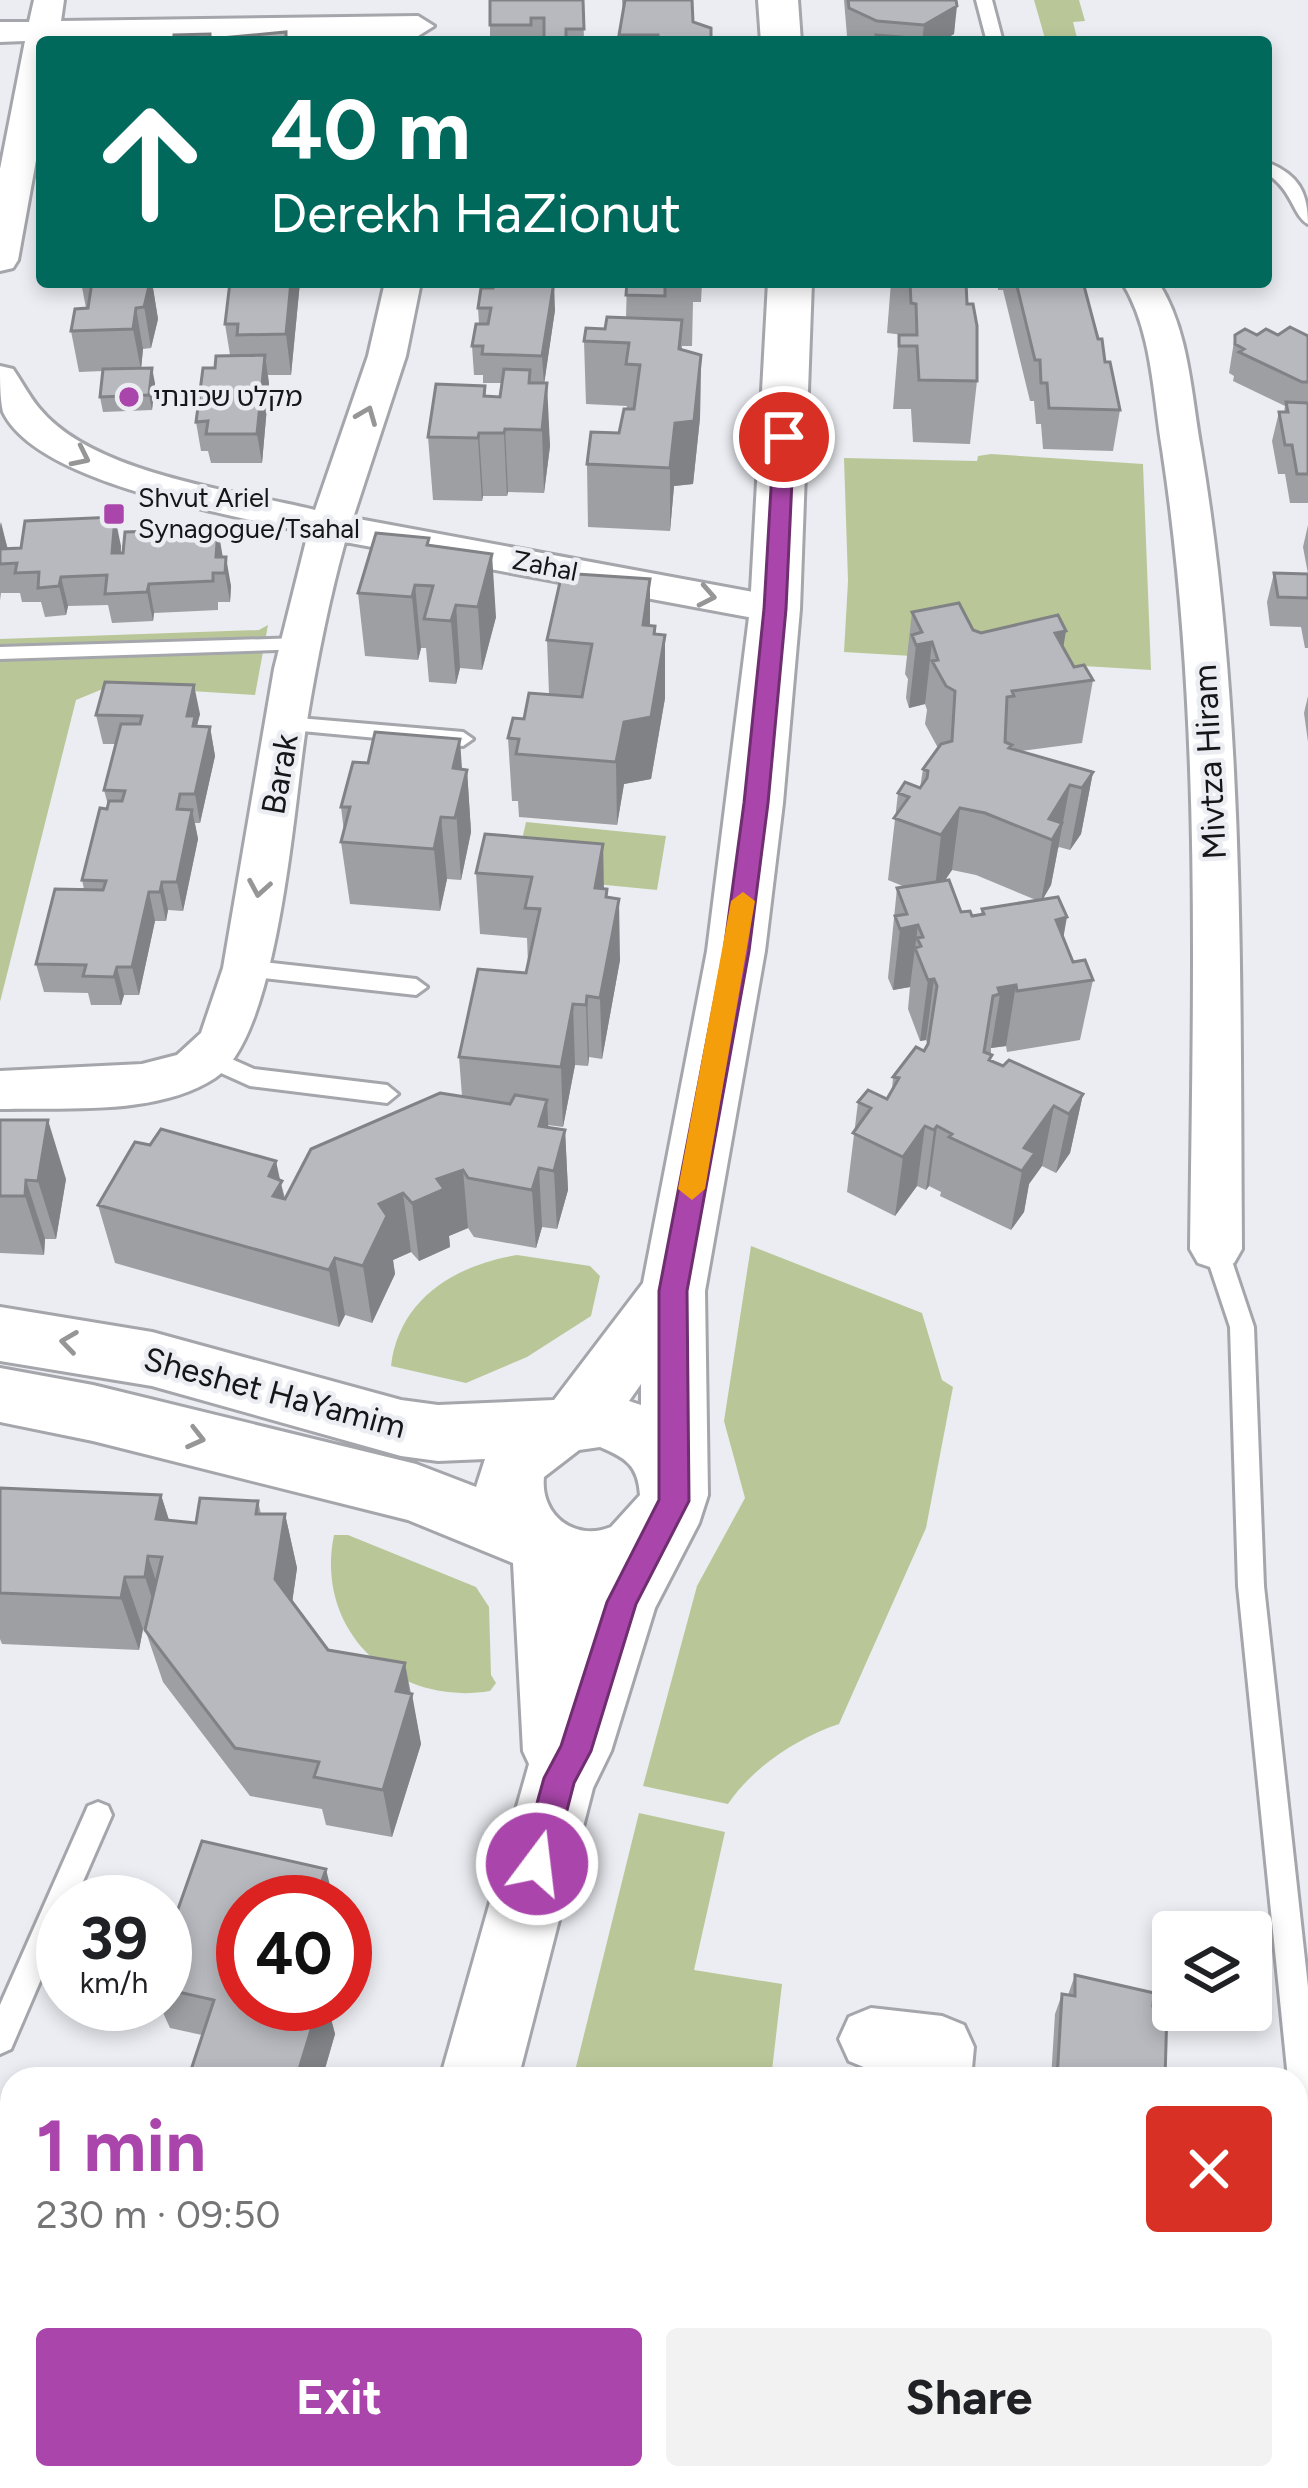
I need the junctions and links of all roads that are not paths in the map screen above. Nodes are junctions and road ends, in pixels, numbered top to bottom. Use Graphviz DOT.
graph roads {
  1 [pos="778,0"];
  2 [pos="984,0"];
  3 [pos="46,16"];
  4 [pos="419,23"];
  5 [pos="0,32"];
  6 [pos="781,36"];
  7 [pos="993,36"];
  8 [pos="36,69"];
  9 [pos="1272,170"];
  10 [pos="1308,219"];
  11 [pos="0,260"];
  12 [pos="402,288"];
  13 [pos="790,288"];
  14 [pos="1143,288"];
  15 [pos="0,377"];
  16 [pos="329,526"];
  17 [pos="775,609"];
  18 [pos="300,644"];
  19 [pos="0,652"];
  20 [pos="287,724"];
  21 [pos="463,739"];
  22 [pos="246,968"];
  23 [pos="416,987"];
  24 [pos="209,1058"];
  25 [pos="0,1090"];
  26 [pos="387,1094"];
  27 [pos="1216,1250"];
  28 [pos="673,1291"];
  29 [pos="0,1334"];
  30 [pos="0,1395"];
  31 [pos="565,1424"];
  32 [pos="670,1500"];
  33 [pos="540,1544"];
  34 [pos="560,1778"];
  35 [pos="98,1815"];
  36 [pos="1,2034"];
  37 [pos="871,2039"];
  38 [pos="482,2067"];
  39 [pos="940,2067"];
  40 [pos="1302,2067"];
  1 -- 6 [label="street"];
  2 -- 7 [label="lane"];
  3 -- 4 [label="street"];
  3 -- 5 [label="street"];
  8 -- 11 [label="street"];
  9 -- 10 [label="lane"];
  16 -- 12 [label="street, Barak, one-way"];
  13 -- 17 [label="street"];
  14 -- 27 [label="street, Mivtza Hiram"];
  15 -- 16 [label="street, Zahal, one-way"];
  16 -- 17 [label="street, Zahal, one-way"];
  16 -- 18 [label="street, Barak"];
  17 -- 28 [label="street"];
  18 -- 19 [label="lane"];
  18 -- 20 [label="street, Barak"];
  20 -- 21 [label="lane"];
  20 -- 22 [label="street, Barak, one-way"];
  22 -- 23 [label="lane"];
  22 -- 24 [label="street, Barak"];
  24 -- 25 [label="street"];
  24 -- 26 [label="lane"];
  27 -- 40 [label="lane"];
  28 -- 31 [label="street"];
  28 -- 32 [label="street"];
  31 -- 29 [label="street, Sheshet HaYamim, one-way"];
  30 -- 33 [label="street, Sheshet HaYamim, one-way"];
  31 -- 32 [label="street"];
  31 -- 33 [label="street"];
  32 -- 33 [label="street"];
  32 -- 34 [label="street"];
  33 -- 34 [label="street"];
  34 -- 38 [label="street"];
  35 -- 36 [label="lane"];
  37 -- 39 [label="street"];
}
